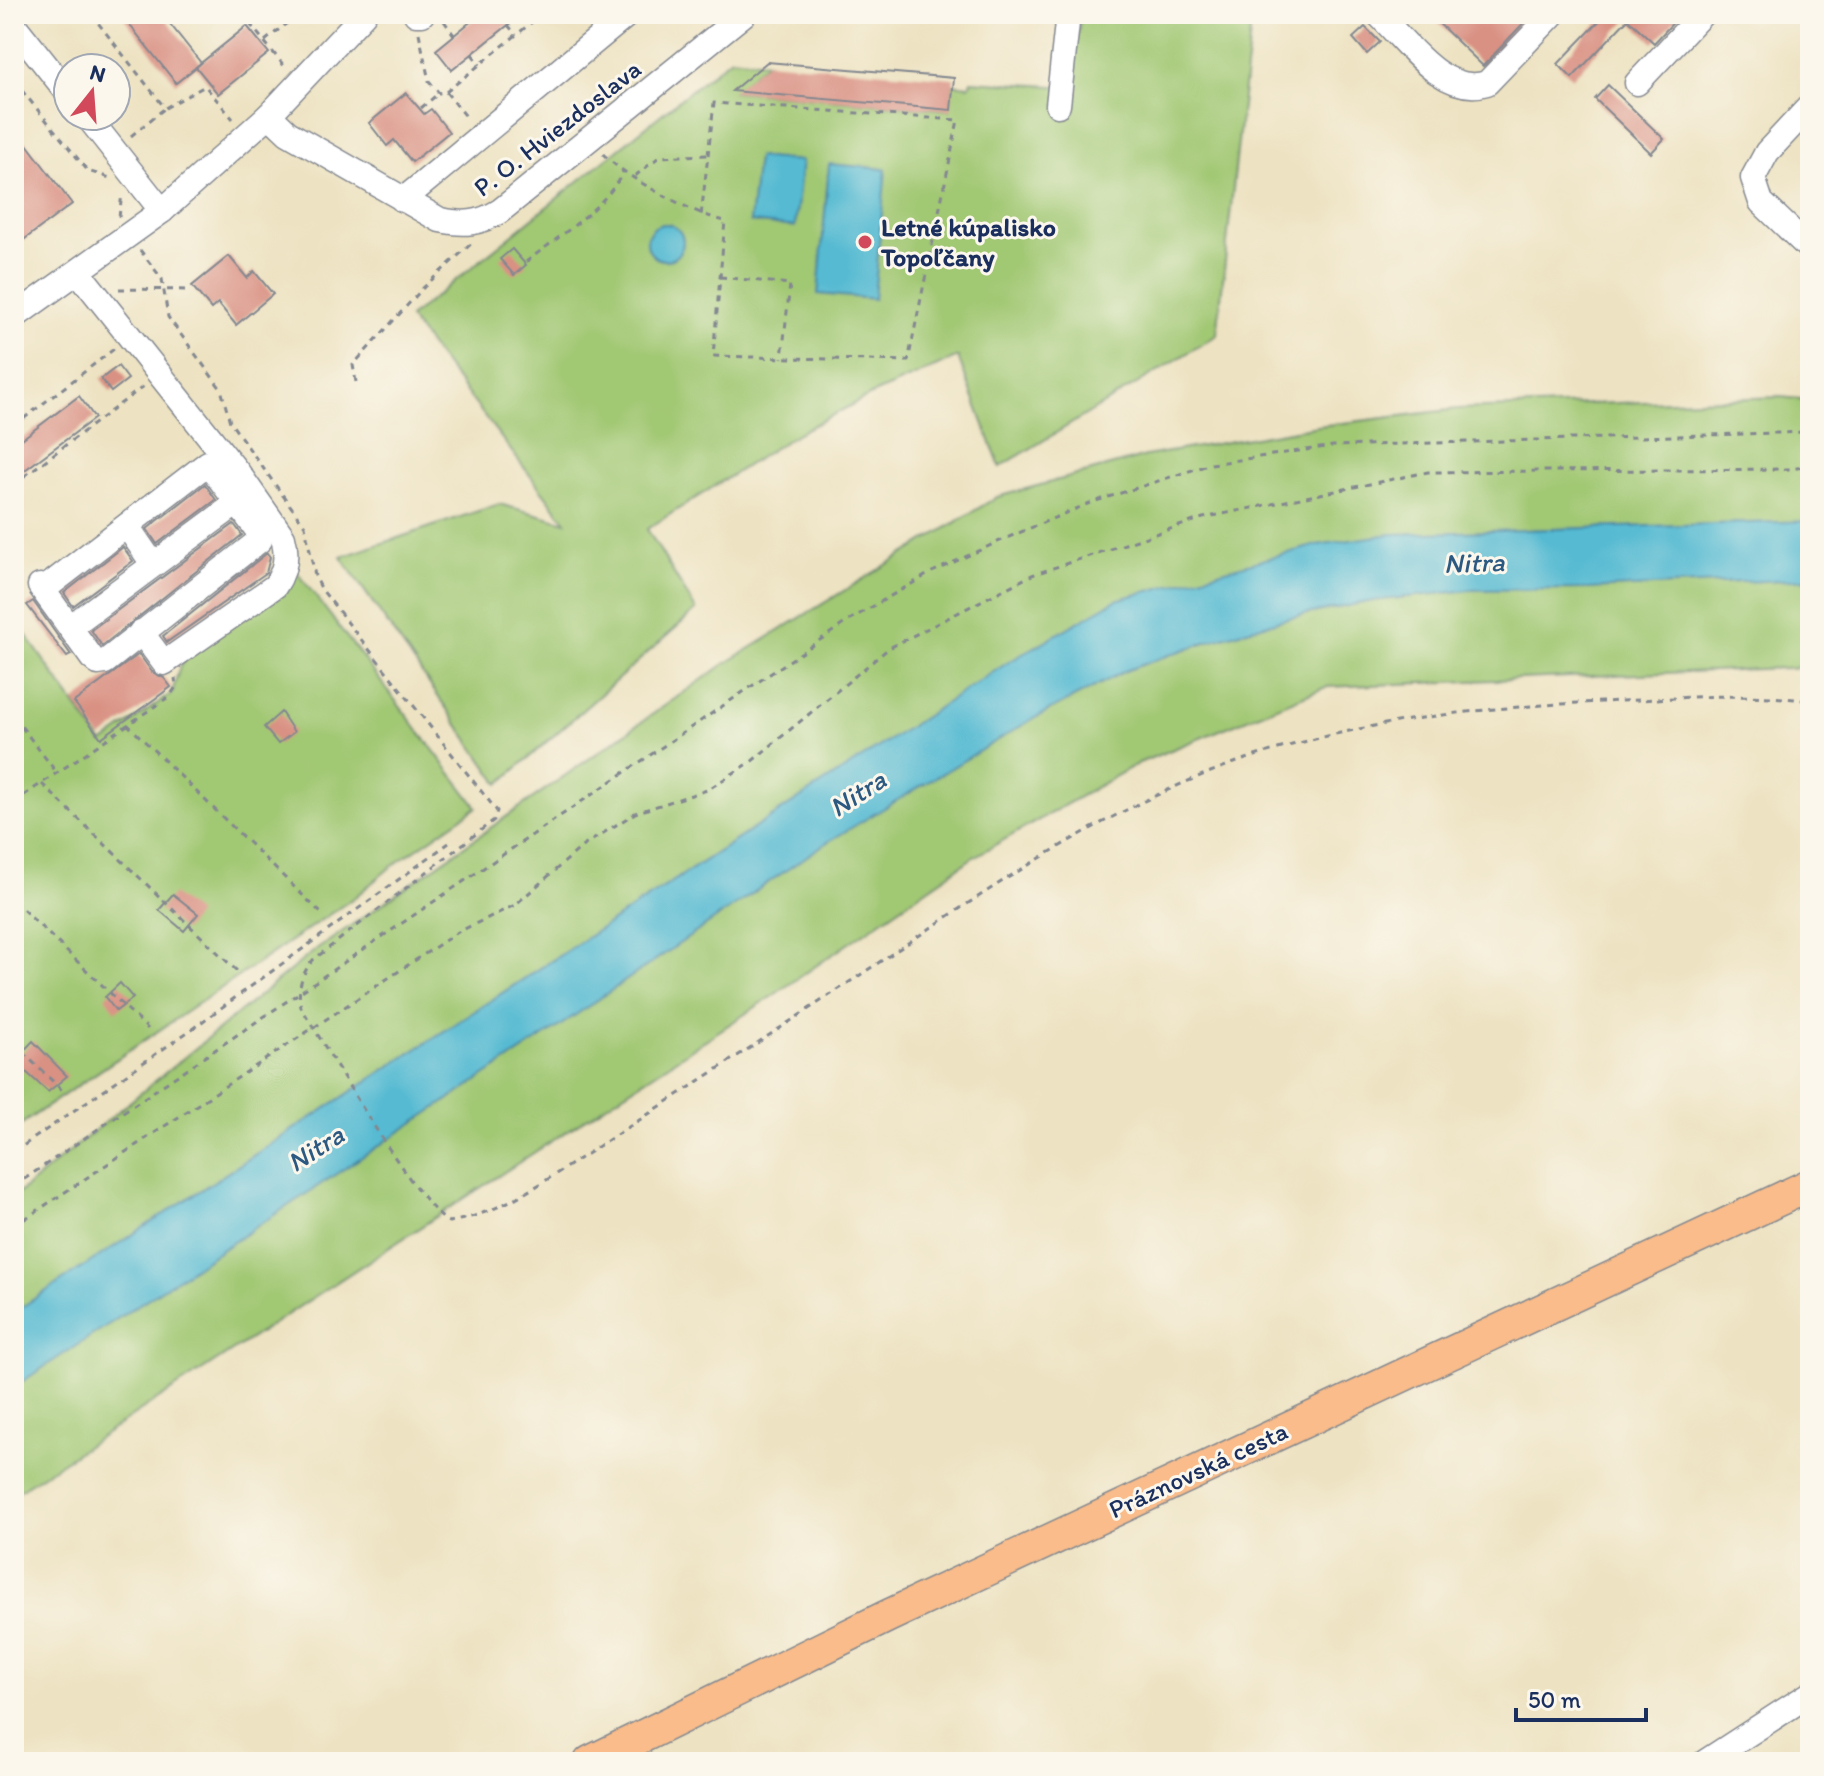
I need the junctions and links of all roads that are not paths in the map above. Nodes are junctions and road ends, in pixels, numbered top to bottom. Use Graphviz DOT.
graph roads {
  1 [pos="364,14"];
  2 [pos="628,14"];
  3 [pos="744,14"];
  4 [pos="1068,14"];
  5 [pos="1378,14"];
  6 [pos="1553,14"];
  7 [pos="1702,14"];
  8 [pos="14,25"];
  9 [pos="52,73"];
  10 [pos="1637,83"];
  11 [pos="1058,105"];
  12 [pos="1810,106"];
  13 [pos="269,115"];
  14 [pos="100,132"];
  15 [pos="403,200"];
  16 [pos="162,211"];
  17 [pos="1810,249"];
  18 [pos="79,273"];
  19 [pos="14,317"];
  20 [pos="237,503"];
  21 [pos="127,526"];
  22 [pos="153,564"];
  23 [pos="70,627"];
  24 [pos="141,632"];
  25 [pos="1810,1185"];
  26 [pos="1810,1694"];
  27 [pos="590,1762"];
  28 [pos="1705,1762"];
  1 -- 13 [label="street"];
  2 -- 15 [label="street"];
  3 -- 15 [label="street, P. O. Hviezdoslava"];
  4 -- 11 [label="street"];
  5 -- 6 [label="street"];
  7 -- 10 [label="street"];
  8 -- 9 [label="street"];
  12 -- 17 [label="street"];
  13 -- 15 [label="street, P. O. Hviezdoslava"];
  13 -- 16 [label="street"];
  14 -- 16 [label="street"];
  16 -- 18 [label="street"];
  18 -- 19 [label="street"];
  18 -- 24 [label="street"];
  20 -- 21 [label="street"];
  20 -- 22 [label="street"];
  20 -- 24 [label="street"];
  21 -- 22 [label="street"];
  21 -- 23 [label="street"];
  22 -- 23 [label="street"];
  23 -- 24 [label="street"];
  25 -- 27 [label="main road, Práznovská cesta"];
  26 -- 28 [label="street"];
}
